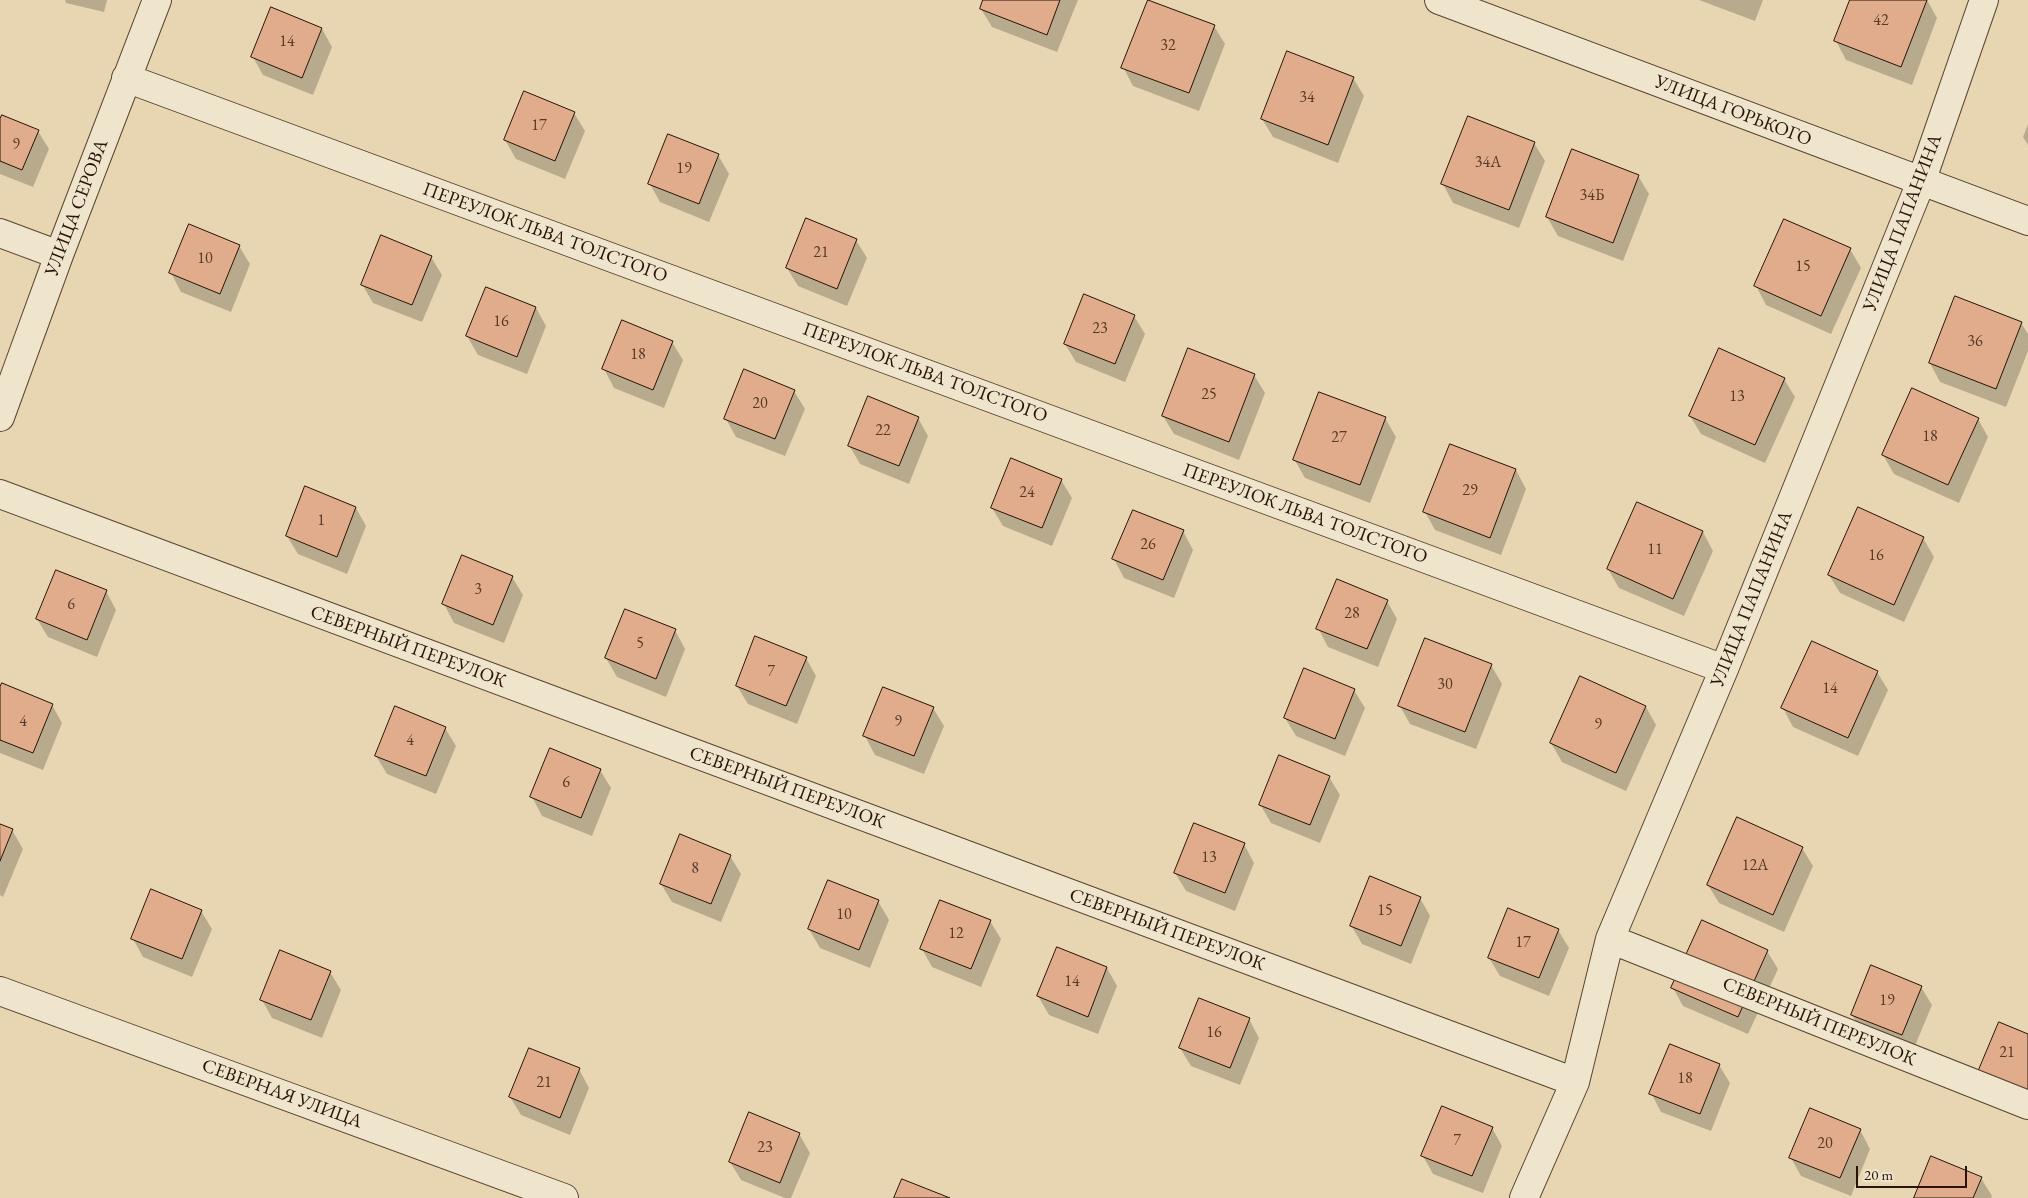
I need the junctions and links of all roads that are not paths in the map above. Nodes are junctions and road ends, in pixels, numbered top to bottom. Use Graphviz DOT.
graph roads {
  1 [pos="157,0"];
  2 [pos="1439,0"];
  3 [pos="1984,0"];
  4 [pos="126,78"];
  5 [pos="1921,182"];
  6 [pos="2028,221"];
  7 [pos="0,233"];
  8 [pos="59,255"];
  9 [pos="0,417"];
  10 [pos="0,494"];
  11 [pos="1724,669"];
  12 [pos="1610,939"];
  13 [pos="0,991"];
  14 [pos="1575,1082"];
  15 [pos="2028,1105"];
  16 [pos="564,1198"];
  17 [pos="1524,1198"];
  1 -- 4 [label="street, УЛИЦА СЕРОВА"];
  2 -- 5 [label="street, УЛИЦА ГОРЬКОГО"];
  3 -- 5 [label="street, УЛИЦА ПАПАНИНА"];
  4 -- 8 [label="street, УЛИЦА СЕРОВА"];
  4 -- 11 [label="street, ПЕРЕУЛОК ЛЬВА ТОЛСТОГО"];
  5 -- 6 [label="street, УЛИЦА ГОРЬКОГО"];
  5 -- 11 [label="street, УЛИЦА ПАПАНИНА"];
  7 -- 8 [label="street"];
  8 -- 9 [label="street, УЛИЦА СЕРОВА"];
  10 -- 14 [label="street, СЕВЕРНЫЙ ПЕРЕУЛОК"];
  11 -- 12 [label="street, УЛИЦА ПАПАНИНА"];
  12 -- 14 [label="street, УЛИЦА ПАПАНИНА"];
  12 -- 15 [label="street, СЕВЕРНЫЙ ПЕРЕУЛОК"];
  13 -- 16 [label="street, СЕВЕРНАЯ УЛИЦА"];
  14 -- 17 [label="street, УЛИЦА ПАПАНИНА"];
}
